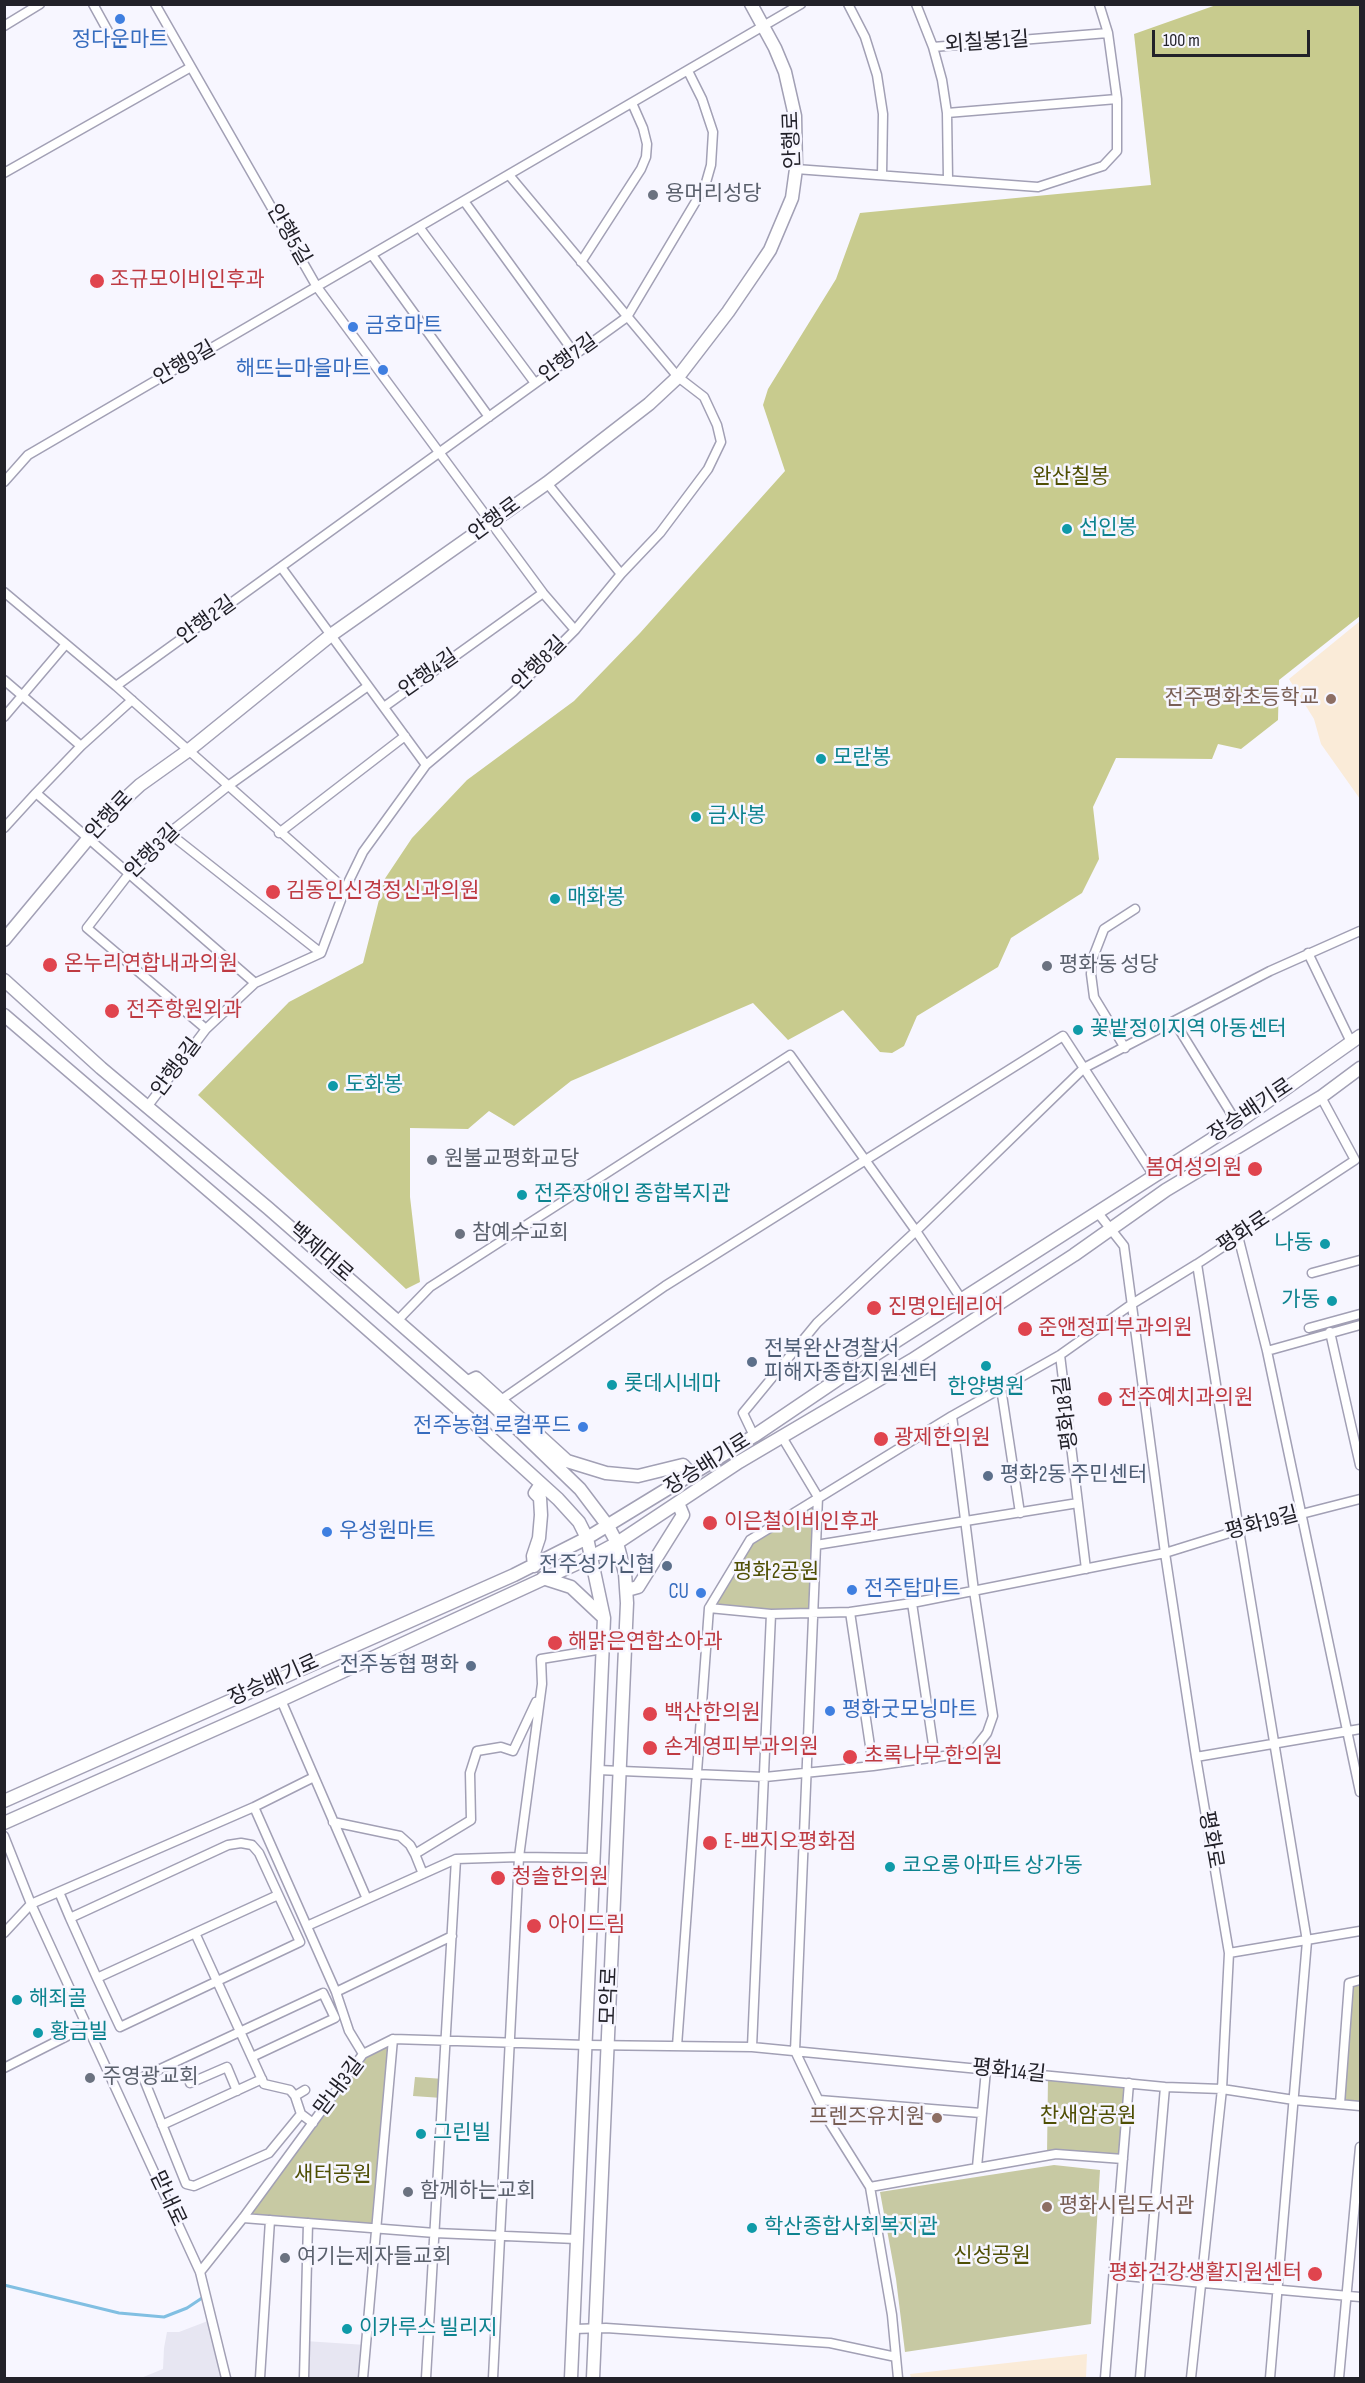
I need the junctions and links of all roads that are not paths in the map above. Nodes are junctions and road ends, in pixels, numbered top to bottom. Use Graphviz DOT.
graph roads {
  1 [pos="93,4"];
  2 [pos="155,4"];
  3 [pos="751,4"];
  4 [pos="801,4"];
  5 [pos="848,4"];
  6 [pos="916,4"];
  7 [pos="1099,4"];
  8 [pos="38,5"];
  9 [pos="4,26"];
  10 [pos="764,26"];
  11 [pos="109,33"];
  12 [pos="1108,33"];
  13 [pos="933,47"];
  14 [pos="191,67"];
  15 [pos="688,70"];
  16 [pos="1117,99"];
  17 [pos="632,103"];
  18 [pos="947,113"];
  19 [pos="796,168"];
  20 [pos="4,173"];
  21 [pos="509,175"];
  22 [pos="882,175"];
  23 [pos="948,179"];
  24 [pos="464,201"];
  25 [pos="419,227"];
  26 [pos="372,255"];
  27 [pos="580,261"];
  28 [pos="317,287"];
  29 [pos="627,317"];
  30 [pos="575,354"];
  31 [pos="678,377"];
  32 [pos="535,383"];
  33 [pos="489,417"];
  34 [pos="440,452"];
  35 [pos="4,482"];
  36 [pos="547,483"];
  37 [pos="492,522"];
  38 [pos="281,567"];
  39 [pos="621,574"];
  40 [pos="4,592"];
  41 [pos="543,593"];
  42 [pos="575,630"];
  43 [pos="331,635"];
  44 [pos="66,644"];
  45 [pos="4,680"];
  46 [pos="368,686"];
  47 [pos="116,687"];
  48 [pos="23,695"];
  49 [pos="132,700"];
  50 [pos="384,706"];
  51 [pos="4,717"];
  52 [pos="321,720"];
  53 [pos="405,736"];
  54 [pos="81,746"];
  55 [pos="189,750"];
  56 [pos="426,765"];
  57 [pos="228,786"];
  58 [pos="36,793"];
  59 [pos="4,828"];
  60 [pos="169,833"];
  61 [pos="279,833"];
  62 [pos="87,840"];
  63 [pos="128,875"];
  64 [pos="345,890"];
  65 [pos="1135,909"];
  66 [pos="87,928"];
  67 [pos="1360,931"];
  68 [pos="4,940"];
  69 [pos="321,953"];
  70 [pos="1308,953"];
  71 [pos="4,980"];
  72 [pos="255,983"];
  73 [pos="4,1015"];
  74 [pos="1173,1021"];
  75 [pos="206,1029"];
  76 [pos="1356,1039"];
  77 [pos="1125,1048"];
  78 [pos="1084,1068"];
  79 [pos="1360,1068"];
  80 [pos="1321,1097"];
  81 [pos="147,1107"];
  82 [pos="1237,1123"];
  83 [pos="865,1159"];
  84 [pos="1155,1176"];
  85 [pos="1098,1213"];
  86 [pos="1112,1230"];
  87 [pos="916,1231"];
  88 [pos="1238,1236"];
  89 [pos="1360,1260"];
  90 [pos="1197,1264"];
  91 [pos="1312,1273"];
  92 [pos="962,1299"];
  93 [pos="1132,1304"];
  94 [pos="1360,1314"];
  95 [pos="398,1320"];
  96 [pos="1360,1324"];
  97 [pos="1310,1328"];
  98 [pos="1330,1332"];
  99 [pos="1267,1351"];
  100 [pos="1060,1355"];
  101 [pos="468,1382"];
  102 [pos="1001,1388"];
  103 [pos="501,1400"];
  104 [pos="952,1416"];
  105 [pos="1356,1422"];
  106 [pos="754,1436"];
  107 [pos="782,1437"];
  108 [pos="1360,1465"];
  109 [pos="692,1475"];
  110 [pos="541,1484"];
  111 [pos="818,1497"];
  112 [pos="1360,1499"];
  113 [pos="678,1503"];
  114 [pos="1078,1503"];
  115 [pos="1020,1513"];
  116 [pos="1300,1514"];
  117 [pos="965,1522"];
  118 [pos="608,1526"];
  119 [pos="1239,1530"];
  120 [pos="587,1538"];
  121 [pos="617,1543"];
  122 [pos="816,1545"];
  123 [pos="1165,1553"];
  124 [pos="591,1557"];
  125 [pos="534,1566"];
  126 [pos="1086,1569"];
  127 [pos="543,1578"];
  128 [pos="627,1590"];
  129 [pos="974,1591"];
  130 [pos="912,1603"];
  131 [pos="709,1608"];
  132 [pos="850,1612"];
  133 [pos="813,1613"];
  134 [pos="771,1614"];
  135 [pos="604,1618"];
  136 [pos="603,1649"];
  137 [pos="540,1693"];
  138 [pos="281,1700"];
  139 [pos="1360,1729"];
  140 [pos="1348,1731"];
  141 [pos="1274,1744"];
  142 [pos="1196,1757"];
  143 [pos="935,1758"];
  144 [pos="873,1766"];
  145 [pos="598,1770"];
  146 [pos="620,1771"];
  147 [pos="807,1773"];
  148 [pos="697,1775"];
  149 [pos="314,1777"];
  150 [pos="765,1777"];
  151 [pos="1360,1791"];
  152 [pos="4,1802"];
  153 [pos="254,1807"];
  154 [pos="333,1822"];
  155 [pos="4,1823"];
  156 [pos="4,1836"];
  157 [pos="415,1854"];
  158 [pos="519,1857"];
  159 [pos="593,1858"];
  160 [pos="456,1859"];
  161 [pos="423,1874"];
  162 [pos="59,1892"];
  163 [pos="278,1895"];
  164 [pos="367,1899"];
  165 [pos="31,1904"];
  166 [pos="70,1918"];
  167 [pos="307,1926"];
  168 [pos="1360,1931"];
  169 [pos="4,1933"];
  170 [pos="195,1933"];
  171 [pos="452,1936"];
  172 [pos="1307,1941"];
  173 [pos="1229,1953"];
  174 [pos="97,1978"];
  175 [pos="1360,1980"];
  176 [pos="217,1981"];
  177 [pos="336,1992"];
  178 [pos="87,2026"];
  179 [pos="240,2031"];
  180 [pos="393,2039"];
  181 [pos="446,2040"];
  182 [pos="510,2043"];
  183 [pos="586,2045"];
  184 [pos="608,2046"];
  185 [pos="677,2046"];
  186 [pos="752,2047"];
  187 [pos="795,2051"];
  188 [pos="363,2054"];
  189 [pos="252,2057"];
  190 [pos="4,2068"];
  191 [pos="986,2070"];
  192 [pos="262,2079"];
  193 [pos="190,2083"];
  194 [pos="1129,2083"];
  195 [pos="1165,2087"];
  196 [pos="1222,2089"];
  197 [pos="305,2090"];
  198 [pos="237,2091"];
  199 [pos="295,2096"];
  200 [pos="819,2100"];
  201 [pos="1294,2100"];
  202 [pos="1340,2104"];
  203 [pos="1360,2106"];
  204 [pos="981,2113"];
  205 [pos="301,2114"];
  206 [pos="313,2123"];
  207 [pos="162,2125"];
  208 [pos="1360,2147"];
  209 [pos="1123,2159"];
  210 [pos="977,2167"];
  211 [pos="870,2187"];
  212 [pos="243,2218"];
  213 [pos="270,2220"];
  214 [pos="308,2223"];
  215 [pos="376,2228"];
  216 [pos="435,2233"];
  217 [pos="500,2236"];
  218 [pos="576,2239"];
  219 [pos="200,2272"];
  220 [pos="1114,2275"];
  221 [pos="1149,2278"];
  222 [pos="1201,2282"];
  223 [pos="1278,2289"];
  224 [pos="1347,2296"];
  225 [pos="1360,2297"];
  226 [pos="574,2329"];
  227 [pos="594,2329"];
  228 [pos="896,2357"];
  229 [pos="226,2379"];
  230 [pos="260,2379"];
  231 [pos="304,2379"];
  232 [pos="363,2379"];
  233 [pos="426,2379"];
  234 [pos="494,2379"];
  235 [pos="571,2379"];
  236 [pos="593,2379"];
  237 [pos="898,2379"];
  238 [pos="1105,2379"];
  239 [pos="1140,2379"];
  240 [pos="1191,2379"];
  241 [pos="1270,2379"];
  242 [pos="1339,2379"];
  1 -- 11 [label="street"];
  2 -- 14 [label="street, 안행5길"];
  3 -- 10 [label="street, 안행로"];
  4 -- 10 [label="street, 안행9길"];
  5 -- 22 [label="street"];
  6 -- 13 [label="street"];
  7 -- 12 [label="street"];
  8 -- 9 [label="street"];
  10 -- 15 [label="street, 안행9길"];
  10 -- 19 [label="street, 안행로"];
  12 -- 13 [label="street, 외칠봉1길"];
  12 -- 16 [label="street"];
  13 -- 18 [label="street, 외칠봉1길"];
  14 -- 20 [label="street"];
  14 -- 28 [label="street, 안행5길"];
  15 -- 17 [label="street, 안행9길"];
  15 -- 29 [label="street, 안행7길"];
  16 -- 18 [label="street"];
  16 -- 23 [label="street"];
  17 -- 21 [label="street, 안행9길"];
  17 -- 27 [label="street"];
  18 -- 23 [label="street, 외칠봉1길"];
  19 -- 22 [label="street"];
  19 -- 31 [label="street, 안행로"];
  21 -- 24 [label="street, 안행9길"];
  21 -- 27 [label="street"];
  22 -- 23 [label="street"];
  24 -- 25 [label="street, 안행9길"];
  24 -- 30 [label="street"];
  25 -- 26 [label="street, 안행9길"];
  25 -- 32 [label="street"];
  26 -- 28 [label="street, 안행9길"];
  26 -- 33 [label="street"];
  27 -- 29 [label="street"];
  28 -- 34 [label="street, 안행5길"];
  28 -- 35 [label="street, 안행9길"];
  29 -- 30 [label="street, 안행7길"];
  29 -- 31 [label="street"];
  30 -- 32 [label="street, 안행7길"];
  31 -- 36 [label="street, 안행로"];
  31 -- 39 [label="street, 안행8길"];
  32 -- 33 [label="street, 안행7길"];
  33 -- 34 [label="street"];
  34 -- 37 [label="street, 안행5길"];
  34 -- 38 [label="street, 안행2길"];
  36 -- 37 [label="street, 안행로"];
  36 -- 39 [label="street"];
  37 -- 41 [label="street, 안행5길"];
  37 -- 43 [label="street, 안행로"];
  38 -- 43 [label="street, 안행4길"];
  38 -- 47 [label="street, 안행2길"];
  39 -- 42 [label="street, 안행8길"];
  40 -- 44 [label="street"];
  41 -- 42 [label="street, 안행5길"];
  41 -- 50 [label="street, 안행4길"];
  42 -- 56 [label="street, 안행8길"];
  43 -- 46 [label="street, 안행4길"];
  43 -- 55 [label="street, 안행로"];
  44 -- 47 [label="street"];
  44 -- 48 [label="street"];
  45 -- 48 [label="street"];
  46 -- 50 [label="street, 안행4길"];
  46 -- 52 [label="street, 안행4길"];
  47 -- 49 [label="street"];
  48 -- 51 [label="street"];
  48 -- 54 [label="street"];
  49 -- 54 [label="street"];
  49 -- 55 [label="street"];
  50 -- 53 [label="street, 안행4길"];
  52 -- 57 [label="street, 안행3길"];
  53 -- 56 [label="street, 안행4길"];
  53 -- 61 [label="street"];
  54 -- 58 [label="street"];
  55 -- 57 [label="street"];
  55 -- 62 [label="street, 안행로"];
  56 -- 64 [label="street, 안행8길"];
  57 -- 60 [label="street, 안행3길"];
  57 -- 61 [label="street"];
  58 -- 59 [label="street"];
  58 -- 62 [label="street"];
  60 -- 63 [label="street, 안행3길"];
  60 -- 69 [label="street"];
  61 -- 64 [label="street"];
  62 -- 63 [label="street"];
  62 -- 68 [label="street, 안행로"];
  63 -- 66 [label="street, 안행3길"];
  63 -- 72 [label="street"];
  64 -- 69 [label="street, 안행8길"];
  65 -- 77 [label="street"];
  66 -- 75 [label="street, 안행8길"];
  67 -- 70 [label="street"];
  69 -- 72 [label="street, 안행8길"];
  70 -- 74 [label="street"];
  70 -- 76 [label="street"];
  71 -- 81 [label="street, 백제대로"];
  72 -- 75 [label="street, 안행8길"];
  73 -- 110 [label="street, 백제대로"];
  74 -- 77 [label="street"];
  74 -- 82 [label="street"];
  75 -- 81 [label="street, 안행8길"];
  76 -- 82 [label="street, 장승배기로"];
  77 -- 78 [label="street"];
  78 -- 83 [label="street"];
  78 -- 84 [label="street"];
  78 -- 87 [label="street"];
  79 -- 80 [label="street, 장승배기로"];
  80 -- 86 [label="street, 장승배기로"];
  80 -- 88 [label="street, 평화로"];
  81 -- 95 [label="street, 백제대로"];
  82 -- 84 [label="street, 장승배기로"];
  83 -- 87 [label="street"];
  83 -- 95 [label="street"];
  83 -- 103 [label="street"];
  84 -- 85 [label="street, 장승배기로"];
  85 -- 86 [label="street, 평화로"];
  85 -- 92 [label="street, 장승배기로"];
  86 -- 93 [label="street, 평화로"];
  86 -- 107 [label="street, 장승배기로"];
  87 -- 92 [label="street"];
  87 -- 106 [label="street"];
  88 -- 90 [label="street, 평화로"];
  88 -- 99 [label="street"];
  89 -- 91 [label="street"];
  90 -- 93 [label="street, 평화로"];
  90 -- 119 [label="street"];
  92 -- 106 [label="street, 장승배기로"];
  93 -- 100 [label="street, 평화로"];
  93 -- 123 [label="street, 평화로"];
  94 -- 97 [label="street"];
  95 -- 101 [label="street, 백제대로"];
  96 -- 98 [label="street"];
  98 -- 99 [label="street"];
  98 -- 105 [label="street"];
  99 -- 116 [label="street"];
  100 -- 102 [label="street, 평화18길"];
  100 -- 114 [label="street, 평화18길"];
  101 -- 103 [label="street"];
  101 -- 118 [label="street, 백제대로"];
  102 -- 104 [label="street, 평화18길"];
  102 -- 115 [label="street"];
  103 -- 109 [label="street"];
  104 -- 111 [label="street, 평화18길"];
  104 -- 117 [label="street"];
  105 -- 108 [label="street"];
  106 -- 109 [label="street, 장승배기로"];
  107 -- 111 [label="street"];
  107 -- 113 [label="street, 장승배기로"];
  109 -- 118 [label="street, 장승배기로"];
  110 -- 120 [label="street, 백제대로"];
  110 -- 125 [label="street"];
  111 -- 122 [label="street"];
  111 -- 131 [label="street, 평화18길"];
  112 -- 116 [label="street, 평화19길"];
  113 -- 121 [label="street, 장승배기로"];
  113 -- 128 [label="street"];
  114 -- 115 [label="street"];
  114 -- 126 [label="street, 평화18길"];
  115 -- 117 [label="street"];
  116 -- 119 [label="street, 평화19길"];
  116 -- 140 [label="street"];
  117 -- 122 [label="street"];
  117 -- 129 [label="street"];
  118 -- 120 [label="street, 장승배기로"];
  118 -- 121 [label="street, 백제대로"];
  119 -- 123 [label="street, 평화19길"];
  119 -- 141 [label="street"];
  120 -- 124 [label="street, 백제대로"];
  120 -- 125 [label="street, 장승배기로"];
  121 -- 124 [label="street, 장승배기로"];
  121 -- 128 [label="street, 모악로"];
  122 -- 133 [label="street"];
  123 -- 126 [label="street"];
  123 -- 142 [label="street, 평화로"];
  124 -- 127 [label="street, 장승배기로"];
  124 -- 135 [label="street, 모악로"];
  125 -- 152 [label="street, 장승배기로"];
  126 -- 129 [label="street"];
  127 -- 135 [label="street"];
  127 -- 138 [label="street, 장승배기로"];
  128 -- 146 [label="street, 모악로"];
  129 -- 130 [label="street"];
  129 -- 143 [label="street"];
  130 -- 132 [label="street"];
  130 -- 143 [label="street"];
  131 -- 134 [label="street"];
  131 -- 148 [label="street, 평화18길"];
  132 -- 133 [label="street"];
  132 -- 144 [label="street"];
  133 -- 134 [label="street"];
  133 -- 147 [label="street"];
  134 -- 150 [label="street"];
  135 -- 136 [label="street, 모악로"];
  136 -- 137 [label="street"];
  136 -- 145 [label="street, 모악로"];
  137 -- 157 [label="street"];
  137 -- 158 [label="street"];
  138 -- 149 [label="street"];
  138 -- 155 [label="street, 장승배기로"];
  139 -- 140 [label="street"];
  140 -- 141 [label="street"];
  140 -- 151 [label="street"];
  141 -- 142 [label="street"];
  141 -- 172 [label="street"];
  142 -- 173 [label="street, 평화로"];
  143 -- 144 [label="street"];
  144 -- 147 [label="street"];
  145 -- 146 [label="street"];
  145 -- 159 [label="street, 모악로"];
  146 -- 148 [label="street"];
  146 -- 184 [label="street, 모악로"];
  147 -- 150 [label="street"];
  147 -- 187 [label="street"];
  148 -- 150 [label="street"];
  148 -- 185 [label="street"];
  149 -- 153 [label="street"];
  149 -- 154 [label="street"];
  150 -- 186 [label="street"];
  153 -- 162 [label="street"];
  153 -- 167 [label="street"];
  154 -- 157 [label="street"];
  154 -- 164 [label="street"];
  156 -- 165 [label="street, 맏내로"];
  157 -- 161 [label="street"];
  158 -- 159 [label="street"];
  158 -- 160 [label="street"];
  158 -- 182 [label="street"];
  159 -- 183 [label="street, 모악로"];
  160 -- 161 [label="street"];
  160 -- 171 [label="street"];
  161 -- 164 [label="street"];
  162 -- 165 [label="street"];
  162 -- 166 [label="street"];
  163 -- 166 [label="street"];
  163 -- 170 [label="street"];
  163 -- 176 [label="street"];
  164 -- 167 [label="street"];
  165 -- 169 [label="street"];
  165 -- 178 [label="street, 맏내로"];
  166 -- 174 [label="street"];
  167 -- 177 [label="street"];
  168 -- 172 [label="street"];
  170 -- 174 [label="street"];
  170 -- 176 [label="street"];
  171 -- 177 [label="street"];
  171 -- 181 [label="street"];
  172 -- 173 [label="street"];
  172 -- 201 [label="street"];
  173 -- 196 [label="street, 평화로"];
  174 -- 176 [label="street"];
  175 -- 202 [label="street"];
  176 -- 179 [label="street"];
  177 -- 188 [label="street"];
  178 -- 190 [label="street"];
  178 -- 219 [label="street, 맏내로"];
  179 -- 189 [label="street"];
  179 -- 189 [label="street"];
  179 -- 207 [label="street"];
  180 -- 181 [label="street, 맏내3길"];
  180 -- 188 [label="street, 맏내3길"];
  180 -- 215 [label="street"];
  181 -- 182 [label="street, 맏내3길"];
  181 -- 216 [label="street"];
  182 -- 183 [label="street, 맏내3길"];
  182 -- 217 [label="street"];
  183 -- 184 [label="street, 평화14길"];
  183 -- 218 [label="street, 모악로"];
  184 -- 185 [label="street, 평화14길"];
  184 -- 227 [label="street, 모악로"];
  185 -- 186 [label="street, 평화14길"];
  186 -- 187 [label="street, 평화14길"];
  187 -- 191 [label="street, 평화14길"];
  187 -- 200 [label="street"];
  188 -- 206 [label="street, 맏내3길"];
  189 -- 192 [label="street"];
  191 -- 194 [label="street, 평화14길"];
  191 -- 204 [label="street"];
  192 -- 198 [label="street"];
  192 -- 199 [label="street"];
  193 -- 198 [label="street"];
  194 -- 195 [label="street, 평화14길"];
  194 -- 209 [label="street"];
  195 -- 196 [label="street, 평화14길"];
  195 -- 221 [label="street"];
  196 -- 201 [label="street, 평화14길"];
  196 -- 222 [label="street, 평화로"];
  197 -- 199 [label="street"];
  198 -- 207 [label="street"];
  199 -- 205 [label="street"];
  200 -- 204 [label="street"];
  200 -- 211 [label="street"];
  201 -- 202 [label="street, 평화14길"];
  201 -- 223 [label="street"];
  202 -- 203 [label="street, 평화14길"];
  204 -- 210 [label="street"];
  205 -- 206 [label="street"];
  205 -- 207 [label="street"];
  206 -- 212 [label="street, 맏내3길"];
  208 -- 224 [label="street"];
  209 -- 210 [label="street"];
  209 -- 220 [label="street"];
  210 -- 211 [label="street"];
  211 -- 228 [label="street"];
  212 -- 213 [label="street"];
  212 -- 219 [label="street, 맏내3길"];
  213 -- 214 [label="street"];
  213 -- 230 [label="street"];
  214 -- 215 [label="street"];
  214 -- 231 [label="street"];
  215 -- 216 [label="street"];
  215 -- 232 [label="street"];
  216 -- 217 [label="street"];
  216 -- 233 [label="street"];
  217 -- 218 [label="street"];
  217 -- 234 [label="street"];
  218 -- 226 [label="street, 모악로"];
  219 -- 229 [label="street, 맏내로"];
  220 -- 221 [label="street"];
  220 -- 238 [label="street"];
  221 -- 222 [label="street"];
  221 -- 239 [label="street"];
  222 -- 223 [label="street"];
  222 -- 240 [label="street, 평화로"];
  223 -- 224 [label="street"];
  223 -- 241 [label="street"];
  224 -- 225 [label="street"];
  224 -- 242 [label="street"];
  226 -- 227 [label="street"];
  226 -- 235 [label="street, 모악로"];
  227 -- 228 [label="street"];
  227 -- 236 [label="street, 모악로"];
  228 -- 237 [label="street"];
}
